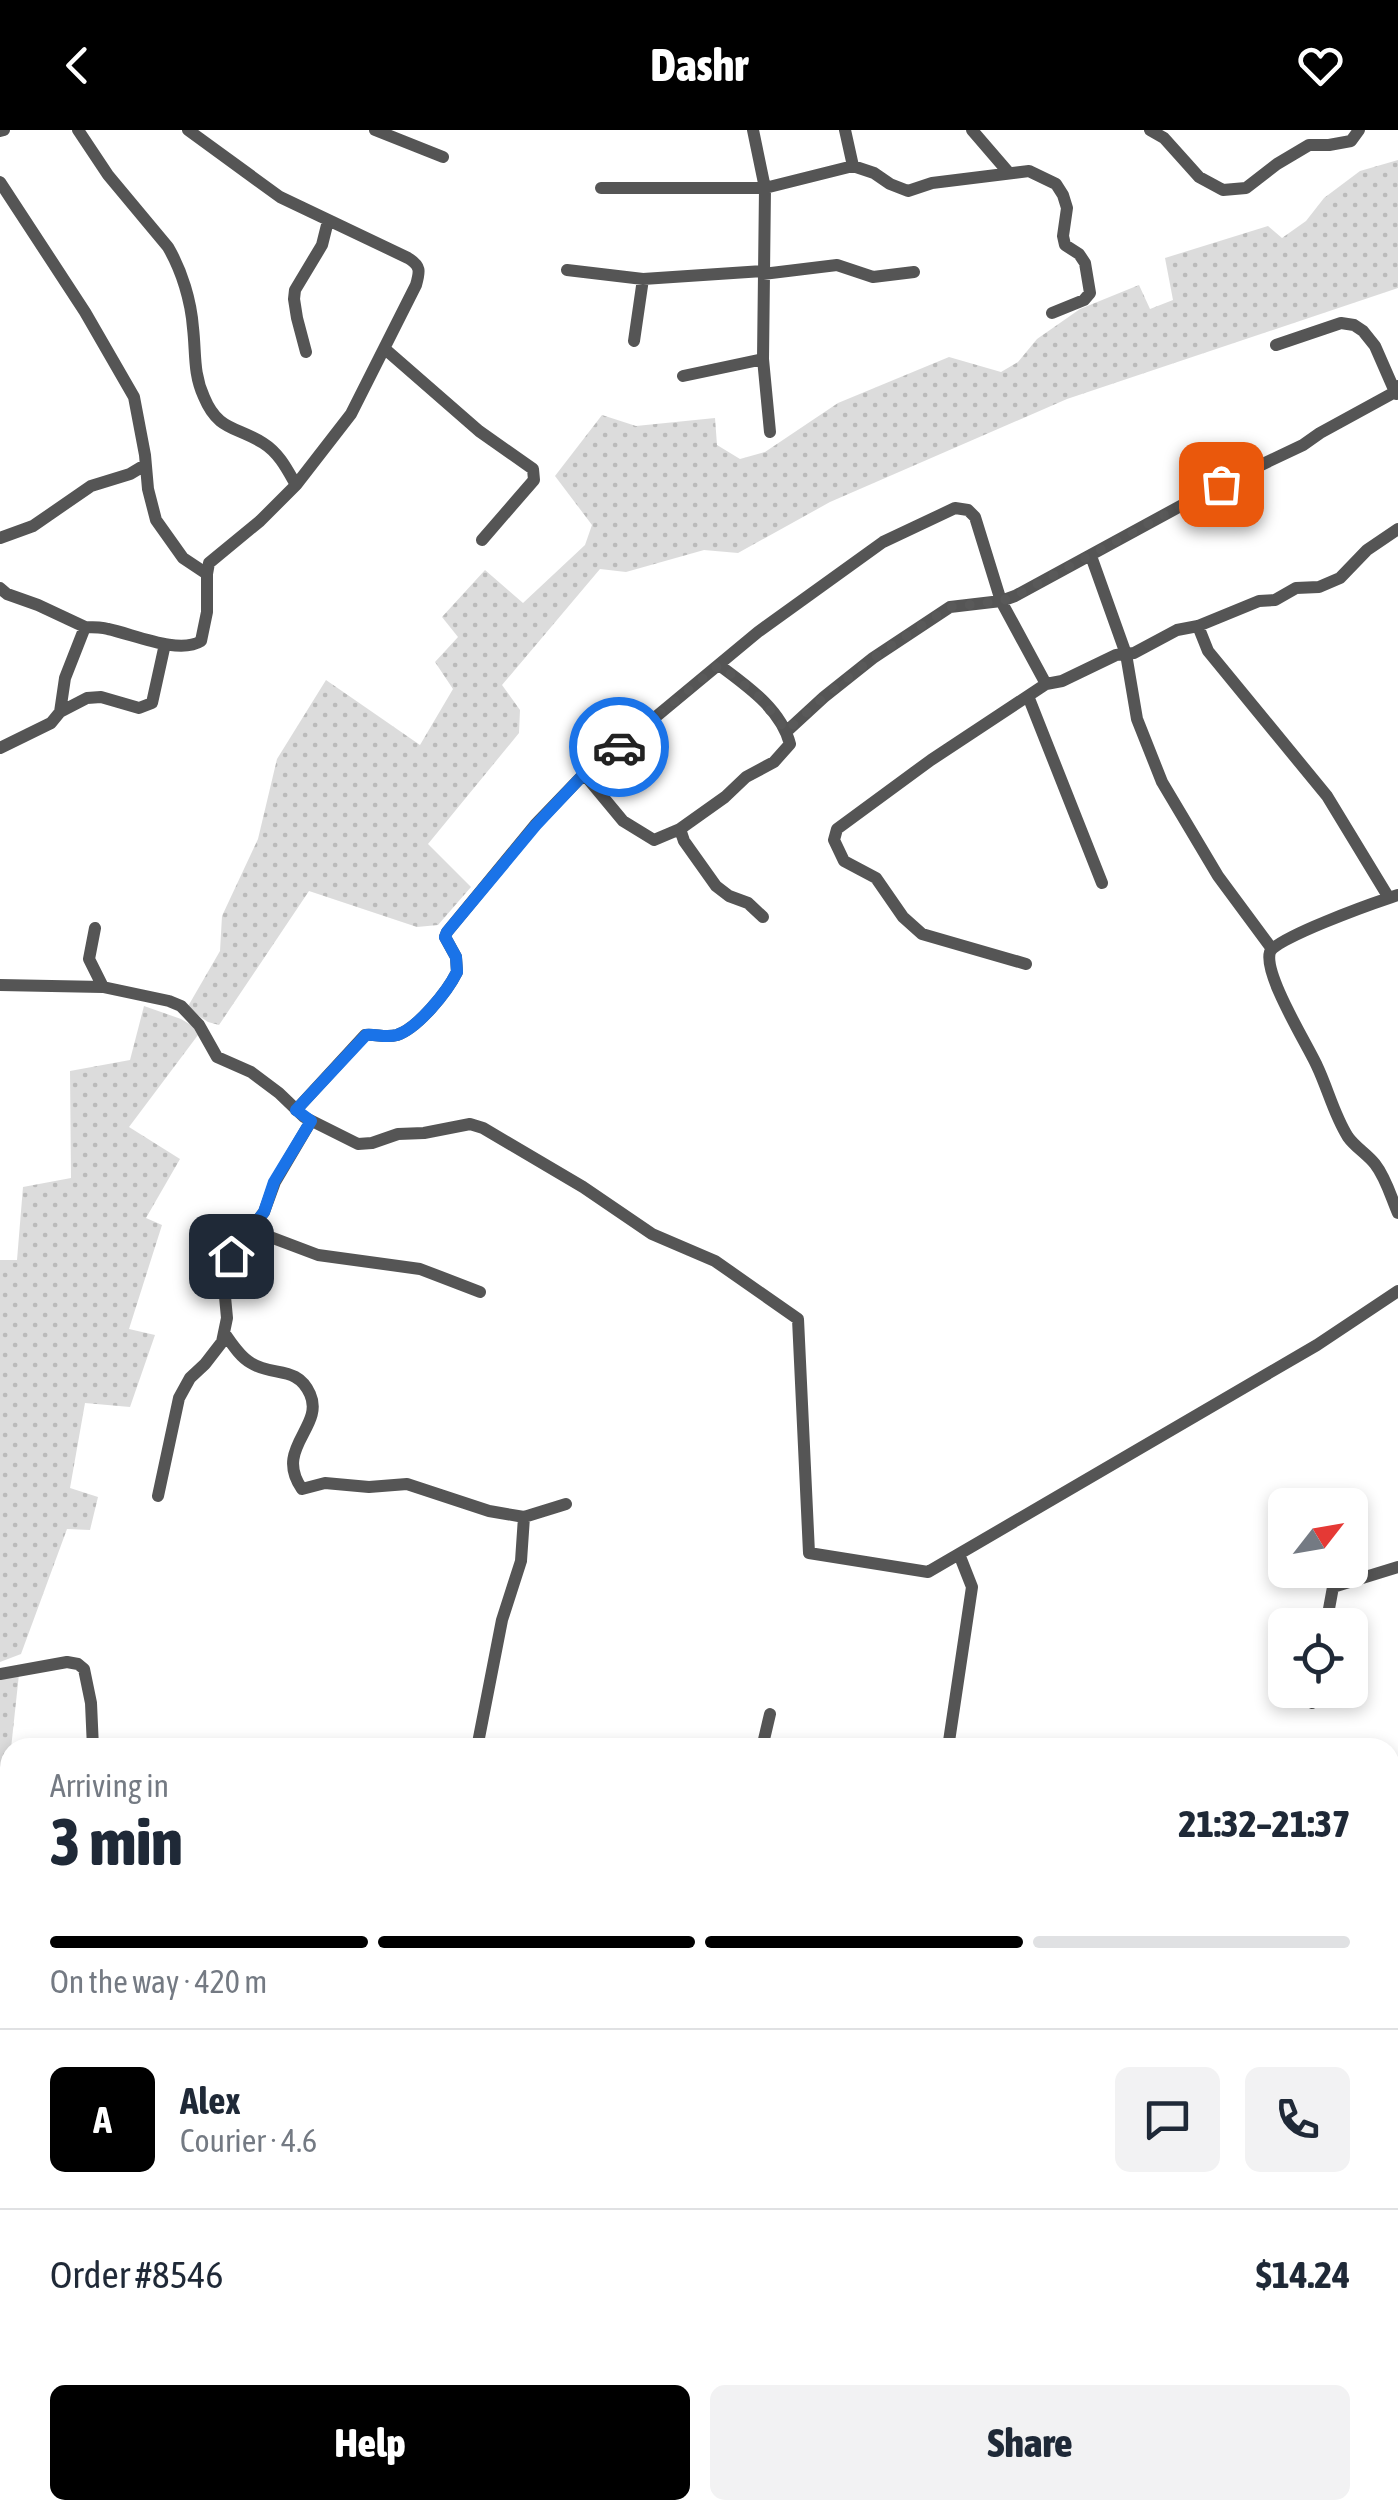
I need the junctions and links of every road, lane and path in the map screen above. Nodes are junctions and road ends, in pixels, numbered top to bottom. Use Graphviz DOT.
graph roads {
  1 [pos="78,130"];
  2 [pos="188,130"];
  3 [pos="375,130"];
  4 [pos="753,130"];
  5 [pos="846,130"];
  6 [pos="972,130"];
  7 [pos="1150,130"];
  8 [pos="1358,130"];
  9 [pos="443,157"];
  10 [pos="853,166"];
  11 [pos="1009,173"];
  12 [pos="0,182"];
  13 [pos="601,188"];
  14 [pos="764,188"];
  15 [pos="328,221"];
  16 [pos="567,270"];
  17 [pos="914,272"];
  18 [pos="763,273"];
  19 [pos="643,279"];
  20 [pos="1052,313"];
  21 [pos="634,341"];
  22 [pos="1276,345"];
  23 [pos="384,349"];
  24 [pos="306,352"];
  25 [pos="763,359"];
  26 [pos="683,376"];
  27 [pos="1397,392"];
  28 [pos="770,432"];
  29 [pos="145,465"];
  30 [pos="296,485"];
  31 [pos="1398,529"];
  32 [pos="0,538"];
  33 [pos="482,540"];
  34 [pos="1091,556"];
  35 [pos="206,574"];
  36 [pos="0,588"];
  37 [pos="1001,601"];
  38 [pos="1198,626"];
  39 [pos="84,627"];
  40 [pos="165,644"];
  41 [pos="1126,654"];
  42 [pos="719,665"];
  43 [pos="1046,684"];
  44 [pos="1028,696"];
  45 [pos="60,712"];
  46 [pos="786,731"];
  47 [pos="0,748"];
  48 [pos="584,774"];
  49 [pos="680,829"];
  50 [pos="1102,883"];
  51 [pos="1394,897"];
  52 [pos="763,917"];
  53 [pos="96,928"];
  54 [pos="1272,949"];
  55 [pos="1026,964"];
  56 [pos="0,985"];
  57 [pos="103,987"];
  58 [pos="296,1110"];
  59 [pos="311,1121"];
  60 [pos="1398,1213"];
  61 [pos="252,1230"];
  62 [pos="1398,1291"];
  63 [pos="480,1292"];
  64 [pos="224,1334"];
  65 [pos="158,1496"];
  66 [pos="566,1504"];
  67 [pos="524,1517"];
  68 [pos="959,1554"];
  69 [pos="1398,1567"];
  70 [pos="1329,1608"];
  71 [pos="0,1674"];
  72 [pos="770,1714"];
  73 [pos="93,1738"];
  74 [pos="479,1738"];
  75 [pos="764,1738"];
  76 [pos="949,1738"];
  1 -- 30 [label="street"];
  2 -- 15 [label="street"];
  3 -- 9 [label="street"];
  4 -- 14 [label="street"];
  5 -- 10 [label="street"];
  6 -- 11 [label="street"];
  7 -- 8 [label="street"];
  10 -- 11 [label="street"];
  10 -- 14 [label="street"];
  11 -- 20 [label="street"];
  12 -- 29 [label="street"];
  13 -- 14 [label="street"];
  14 -- 18 [label="street"];
  15 -- 23 [label="street"];
  15 -- 24 [label="street"];
  16 -- 19 [label="street"];
  17 -- 18 [label="street"];
  18 -- 19 [label="street"];
  18 -- 25 [label="street"];
  19 -- 21 [label="street"];
  22 -- 27 [label="street"];
  23 -- 30 [label="street"];
  23 -- 33 [label="street"];
  25 -- 26 [label="street"];
  25 -- 28 [label="street"];
  27 -- 34 [label="street"];
  29 -- 32 [label="street"];
  29 -- 35 [label="street"];
  30 -- 35 [label="street"];
  31 -- 38 [label="street"];
  34 -- 37 [label="street"];
  34 -- 41 [label="street"];
  35 -- 40 [label="street"];
  36 -- 39 [label="street"];
  37 -- 42 [label="street"];
  37 -- 43 [label="street"];
  37 -- 46 [label="street"];
  38 -- 41 [label="street"];
  38 -- 51 [label="street"];
  39 -- 40 [label="street"];
  39 -- 45 [label="street"];
  40 -- 45 [label="street"];
  41 -- 43 [label="street"];
  41 -- 54 [label="street"];
  42 -- 46 [label="street"];
  42 -- 48 [label="street"];
  43 -- 44 [label="street"];
  44 -- 50 [label="street"];
  44 -- 55 [label="street"];
  45 -- 47 [label="street"];
  46 -- 49 [label="street"];
  48 -- 49 [label="street"];
  48 -- 58 [label="street"];
  49 -- 52 [label="street"];
  51 -- 54 [label="street"];
  53 -- 57 [label="street"];
  54 -- 60 [label="street"];
  56 -- 57 [label="street"];
  57 -- 58 [label="street"];
  58 -- 59 [label="street"];
  59 -- 61 [label="street"];
  59 -- 68 [label="street"];
  61 -- 63 [label="street"];
  61 -- 64 [label="street"];
  62 -- 68 [label="street"];
  64 -- 65 [label="street"];
  64 -- 67 [label="street"];
  66 -- 67 [label="street"];
  67 -- 74 [label="street"];
  68 -- 76 [label="street"];
  69 -- 70 [label="street"];
  71 -- 73 [label="street"];
  72 -- 75 [label="street"];
}
